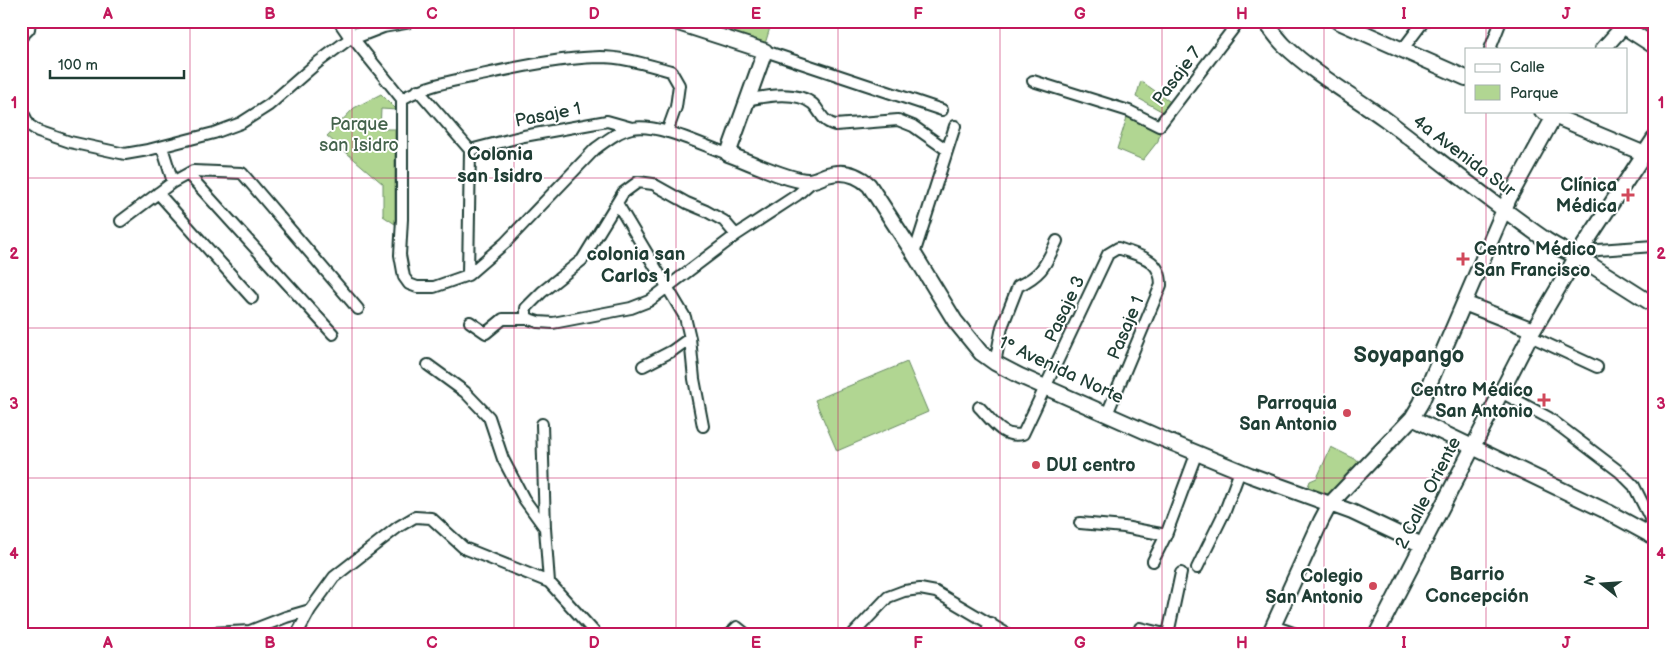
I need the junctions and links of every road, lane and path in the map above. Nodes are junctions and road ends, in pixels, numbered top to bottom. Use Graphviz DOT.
graph roads {
  1 [pos="30,21"];
  2 [pos="341,21"];
  3 [pos="406,21"];
  4 [pos="672,21"];
  5 [pos="1239,21"];
  6 [pos="1265,21"];
  7 [pos="1337,21"];
  8 [pos="1424,21"];
  9 [pos="1501,21"];
  10 [pos="382,23"];
  11 [pos="1626,24"];
  12 [pos="21,37"];
  13 [pos="352,37"];
  14 [pos="1654,46"];
  15 [pos="1490,48"];
  16 [pos="1604,48"];
  17 [pos="1402,50"];
  18 [pos="765,51"];
  19 [pos="1465,78"];
  20 [pos="1033,81"];
  21 [pos="418,90"];
  22 [pos="402,99"];
  23 [pos="747,100"];
  24 [pos="942,110"];
  25 [pos="1551,113"];
  26 [pos="22,114"];
  27 [pos="955,126"];
  28 [pos="632,128"];
  29 [pos="667,132"];
  30 [pos="1654,139"];
  31 [pos="162,147"];
  32 [pos="470,150"];
  33 [pos="947,150"];
  34 [pos="728,154"];
  35 [pos="1649,156"];
  36 [pos="188,174"];
  37 [pos="814,180"];
  38 [pos="173,182"];
  39 [pos="158,193"];
  40 [pos="617,203"];
  41 [pos="1504,210"];
  42 [pos="121,221"];
  43 [pos="736,235"];
  44 [pos="1057,241"];
  45 [pos="1654,246"];
  46 [pos="1118,248"];
  47 [pos="914,254"];
  48 [pos="1577,256"];
  49 [pos="468,275"];
  50 [pos="668,286"];
  51 [pos="252,298"];
  52 [pos="1464,303"];
  53 [pos="1654,305"];
  54 [pos="358,309"];
  55 [pos="530,319"];
  56 [pos="470,322"];
  57 [pos="1531,333"];
  58 [pos="333,334"];
  59 [pos="690,338"];
  60 [pos="994,363"];
  61 [pos="428,365"];
  62 [pos="643,366"];
  63 [pos="1597,367"];
  64 [pos="1046,387"];
  65 [pos="1501,392"];
  66 [pos="979,407"];
  67 [pos="1108,414"];
  68 [pos="1412,418"];
  69 [pos="542,424"];
  70 [pos="703,426"];
  71 [pos="1473,446"];
  72 [pos="1196,452"];
  73 [pos="1240,471"];
  74 [pos="1330,504"];
  75 [pos="1080,523"];
  76 [pos="1654,526"];
  77 [pos="545,528"];
  78 [pos="1166,535"];
  79 [pos="1654,538"];
  80 [pos="1422,545"];
  81 [pos="1153,561"];
  82 [pos="1197,568"];
  83 [pos="1182,573"];
  84 [pos="550,582"];
  85 [pos="310,610"];
  86 [pos="991,623"];
  87 [pos="1140,628"];
  88 [pos="1271,631"];
  89 [pos="298,634"];
  90 [pos="854,634"];
  91 [pos="1169,634"];
  92 [pos="204,635"];
  93 [pos="596,635"];
  94 [pos="729,635"];
  95 [pos="747,635"];
  96 [pos="985,635"];
  97 [pos="1008,635"];
  98 [pos="1293,635"];
  99 [pos="1376,635"];
  1 -- 12 [label="street"];
  2 -- 13 [label="main road"];
  3 -- 10 [label="main road"];
  4 -- 18 [label="main road"];
  5 -- 20 [label="street, Pasaje 7"];
  6 -- 41 [label="main road, 4a Avenida Sur"];
  7 -- 17 [label="main road"];
  8 -- 17 [label="street"];
  9 -- 15 [label="street"];
  10 -- 13 [label="main road"];
  11 -- 14 [label="main road"];
  11 -- 16 [label="main road"];
  13 -- 22 [label="street"];
  13 -- 31 [label="street"];
  17 -- 19 [label="main road"];
  18 -- 23 [label="main road"];
  18 -- 24 [label="street"];
  21 -- 22 [label="street"];
  21 -- 29 [label="street"];
  21 -- 32 [label="street"];
  22 -- 49 [label="street"];
  23 -- 33 [label="street"];
  23 -- 34 [label="main road"];
  25 -- 35 [label="main road"];
  25 -- 41 [label="main road"];
  26 -- 31 [label="street"];
  27 -- 33 [label="street"];
  28 -- 29 [label="street"];
  28 -- 32 [label="street, Pasaje 1"];
  28 -- 49 [label="street"];
  29 -- 34 [label="street"];
  30 -- 35 [label="main road, 2 Calle Oriente"];
  31 -- 38 [label="street"];
  32 -- 49 [label="street"];
  33 -- 47 [label="street"];
  34 -- 37 [label="main road, 1° Avenida Norte"];
  35 -- 48 [label="main road, 2 Calle Oriente"];
  36 -- 38 [label="street"];
  36 -- 54 [label="street"];
  36 -- 58 [label="street"];
  37 -- 43 [label="street"];
  37 -- 47 [label="main road, 1° Avenida Norte"];
  38 -- 39 [label="street"];
  39 -- 42 [label="street"];
  39 -- 51 [label="street"];
  40 -- 43 [label="street"];
  40 -- 50 [label="street"];
  40 -- 55 [label="street"];
  41 -- 48 [label="main road, 4a Avenida Sur"];
  41 -- 52 [label="main road"];
  43 -- 50 [label="street"];
  44 -- 60 [label="street"];
  45 -- 48 [label="street"];
  46 -- 64 [label="street, Pasaje 3"];
  46 -- 67 [label="street, Pasaje 1"];
  47 -- 60 [label="main road, 1° Avenida Norte"];
  48 -- 53 [label="main road, 4a Avenida Sur"];
  48 -- 57 [label="main road, 2 Calle Oriente"];
  50 -- 55 [label="street"];
  50 -- 59 [label="street"];
  52 -- 57 [label="main road"];
  52 -- 68 [label="main road"];
  55 -- 56 [label="street"];
  57 -- 63 [label="street"];
  57 -- 65 [label="main road, 2 Calle Oriente"];
  59 -- 62 [label="street"];
  59 -- 70 [label="street"];
  60 -- 64 [label="main road, 1° Avenida Norte"];
  61 -- 77 [label="street"];
  64 -- 66 [label="street, Pasaje 3"];
  64 -- 67 [label="main road, 1° Avenida Norte"];
  65 -- 71 [label="main road, 2 Calle Oriente"];
  65 -- 76 [label="street"];
  67 -- 72 [label="main road, 1° Avenida Norte"];
  68 -- 71 [label="main road"];
  68 -- 74 [label="main road"];
  69 -- 77 [label="street"];
  71 -- 79 [label="main road"];
  71 -- 80 [label="main road, 2 Calle Oriente"];
  72 -- 73 [label="main road, 1° Avenida Norte"];
  72 -- 78 [label="street"];
  73 -- 74 [label="main road, 1° Avenida Norte"];
  73 -- 82 [label="street"];
  74 -- 80 [label="main road, 1° Avenida Norte"];
  74 -- 88 [label="main road"];
  75 -- 78 [label="street"];
  77 -- 84 [label="street"];
  78 -- 81 [label="street"];
  80 -- 99 [label="main road, 2 Calle Oriente"];
  83 -- 91 [label="street"];
  84 -- 85 [label="street"];
  84 -- 93 [label="street"];
  85 -- 89 [label="street"];
  85 -- 92 [label="street"];
  86 -- 90 [label="street"];
  86 -- 96 [label="street"];
  86 -- 97 [label="street"];
  87 -- 91 [label="street"];
  88 -- 98 [label="main road"];
  94 -- 95 [label="street"];
}
